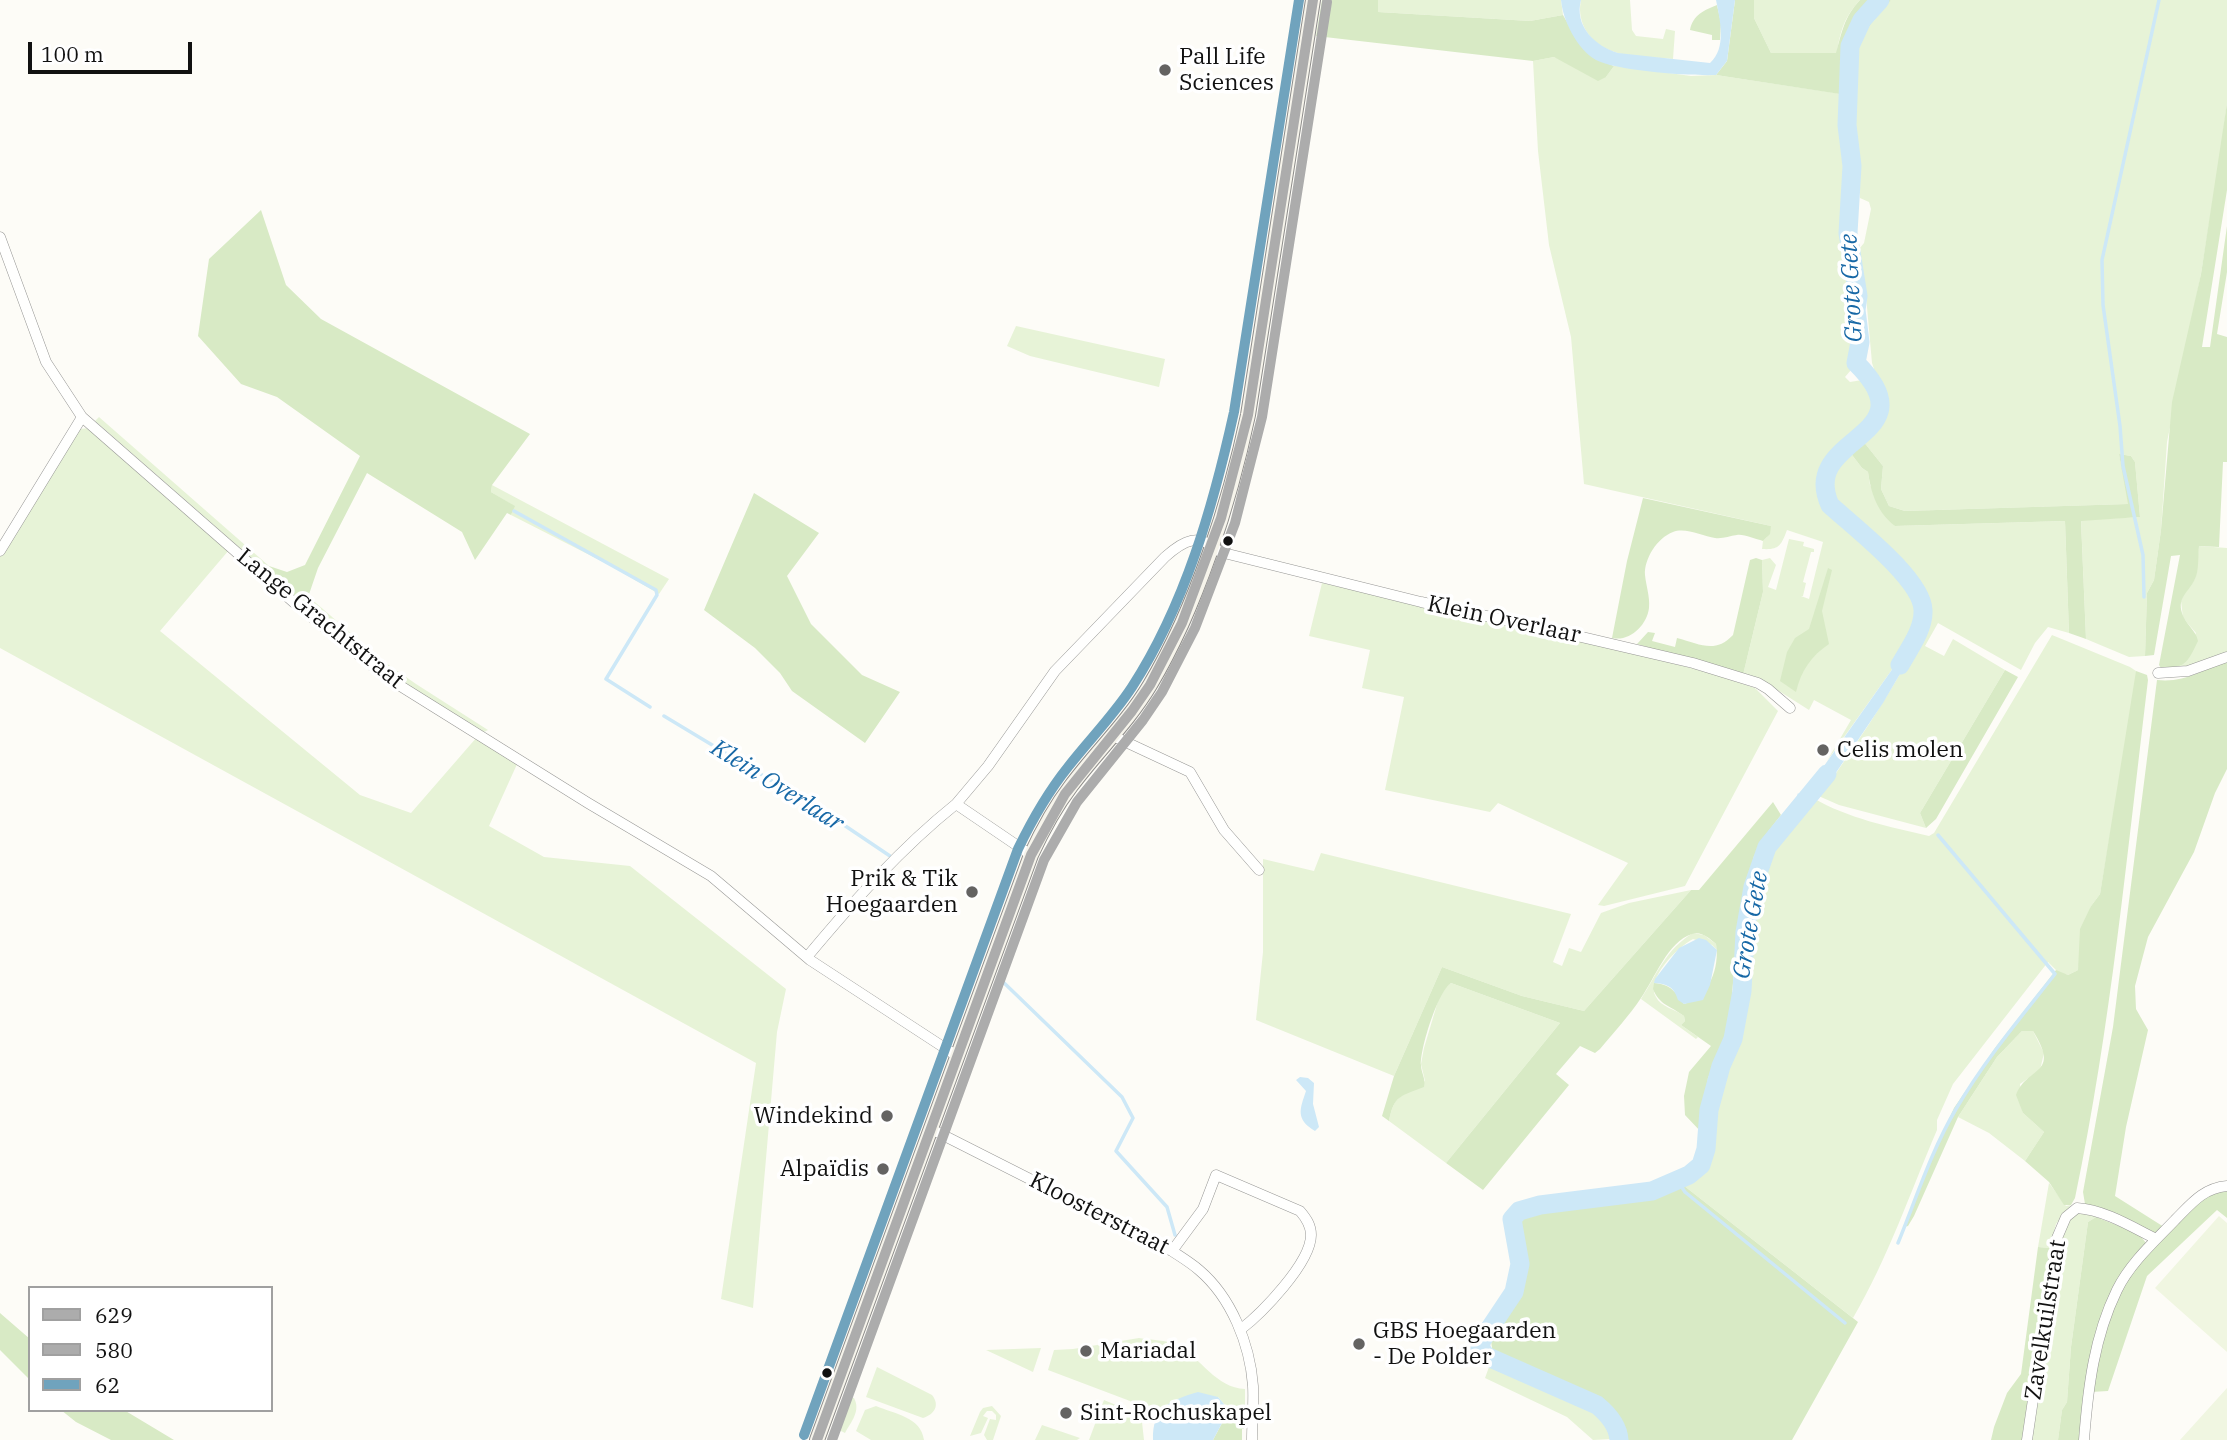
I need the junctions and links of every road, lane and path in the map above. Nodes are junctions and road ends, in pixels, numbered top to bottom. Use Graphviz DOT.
graph roads {
  1 [pos="1313,0"];
  2 [pos="0,237"];
  3 [pos="82,417"];
  4 [pos="1212,544"];
  5 [pos="0,551"];
  6 [pos="2227,657"];
  7 [pos="2158,673"];
  8 [pos="1790,708"];
  9 [pos="1113,736"];
  10 [pos="956,804"];
  11 [pos="1031,855"];
  12 [pos="1259,870"];
  13 [pos="807,957"];
  14 [pos="957,1056"];
  15 [pos="931,1129"];
  16 [pos="2227,1186"];
  17 [pos="2157,1239"];
  18 [pos="1172,1251"];
  19 [pos="1240,1330"];
  20 [pos="817,1440"];
  21 [pos="1252,1440"];
  22 [pos="2027,1440"];
  23 [pos="2084,1440"];
  1 -- 4 [label="main road"];
  2 -- 3 [label="street, Lange Grachtstraat"];
  3 -- 5 [label="street"];
  3 -- 13 [label="street, Lange Grachtstraat"];
  4 -- 8 [label="street, Klein Overlaar"];
  4 -- 9 [label="main road"];
  4 -- 10 [label="street"];
  6 -- 7 [label="street"];
  9 -- 11 [label="main road"];
  9 -- 12 [label="street"];
  10 -- 11 [label="street"];
  10 -- 13 [label="street"];
  11 -- 14 [label="main road"];
  13 -- 14 [label="street, Lange Grachtstraat"];
  14 -- 15 [label="main road"];
  15 -- 18 [label="street, Kloosterstraat"];
  15 -- 20 [label="main road"];
  16 -- 17 [label="street"];
  17 -- 22 [label="street, Zavelkuilstraat"];
  17 -- 23 [label="street"];
  18 -- 19 [label="street, Kloosterstraat"];
  18 -- 19 [label="street"];
  19 -- 21 [label="street, Kloosterstraat"];
}
